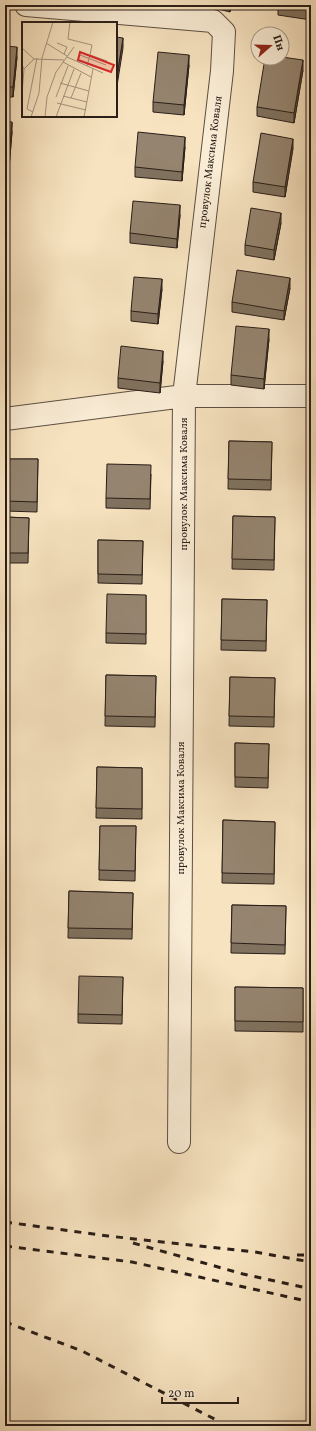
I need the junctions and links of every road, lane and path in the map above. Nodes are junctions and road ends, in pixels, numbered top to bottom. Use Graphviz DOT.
graph roads {
  1 [pos="26,5"];
  2 [pos="184,396"];
  3 [pos="311,396"];
  4 [pos="5,419"];
  5 [pos="179,1142"];
  1 -- 2 [label="street, провулок Максима Коваля"];
  2 -- 3 [label="street"];
  2 -- 4 [label="street"];
  2 -- 5 [label="street, провулок Максима Коваля"];
}
